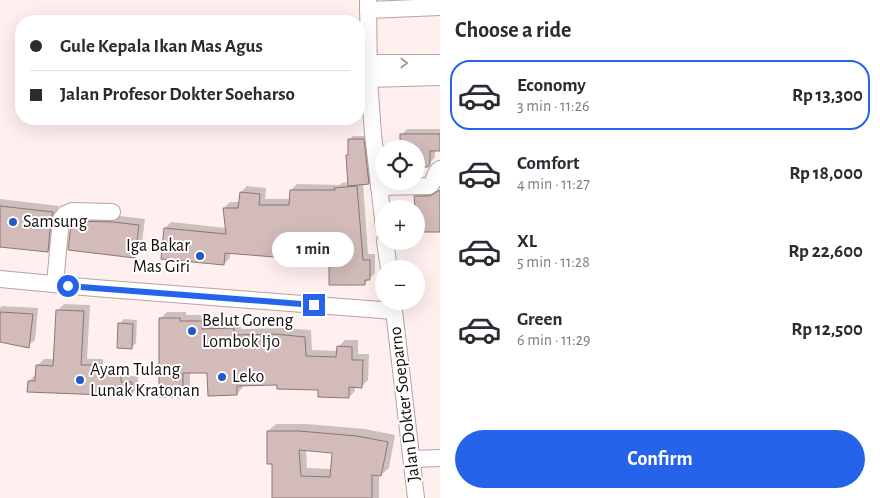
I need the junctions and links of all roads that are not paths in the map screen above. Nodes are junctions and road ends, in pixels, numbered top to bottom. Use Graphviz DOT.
graph roads {
  1 [pos="368,5"];
  2 [pos="440,7"];
  3 [pos="440,64"];
  4 [pos="369,71"];
  5 [pos="440,78"];
  6 [pos="375,152"];
  7 [pos="440,169"];
  8 [pos="425,186"];
  9 [pos="112,212"];
  10 [pos="0,279"];
  11 [pos="54,284"];
  12 [pos="375,305"];
  13 [pos="394,310"];
  14 [pos="440,458"];
  15 [pos="413,459"];
  16 [pos="416,498"];
  1 -- 2 [label="street"];
  1 -- 4 [label="street"];
  4 -- 3 [label="street, one-way"];
  4 -- 5 [label="street"];
  4 -- 6 [label="street"];
  7 -- 8 [label="street"];
  9 -- 11 [label="street"];
  10 -- 11 [label="street"];
  11 -- 12 [label="street"];
  13 -- 15 [label="street, Jalan Dokter Soeparno"];
  14 -- 15 [label="street"];
  15 -- 16 [label="street, Jalan Dokter Soeparno"];
}
